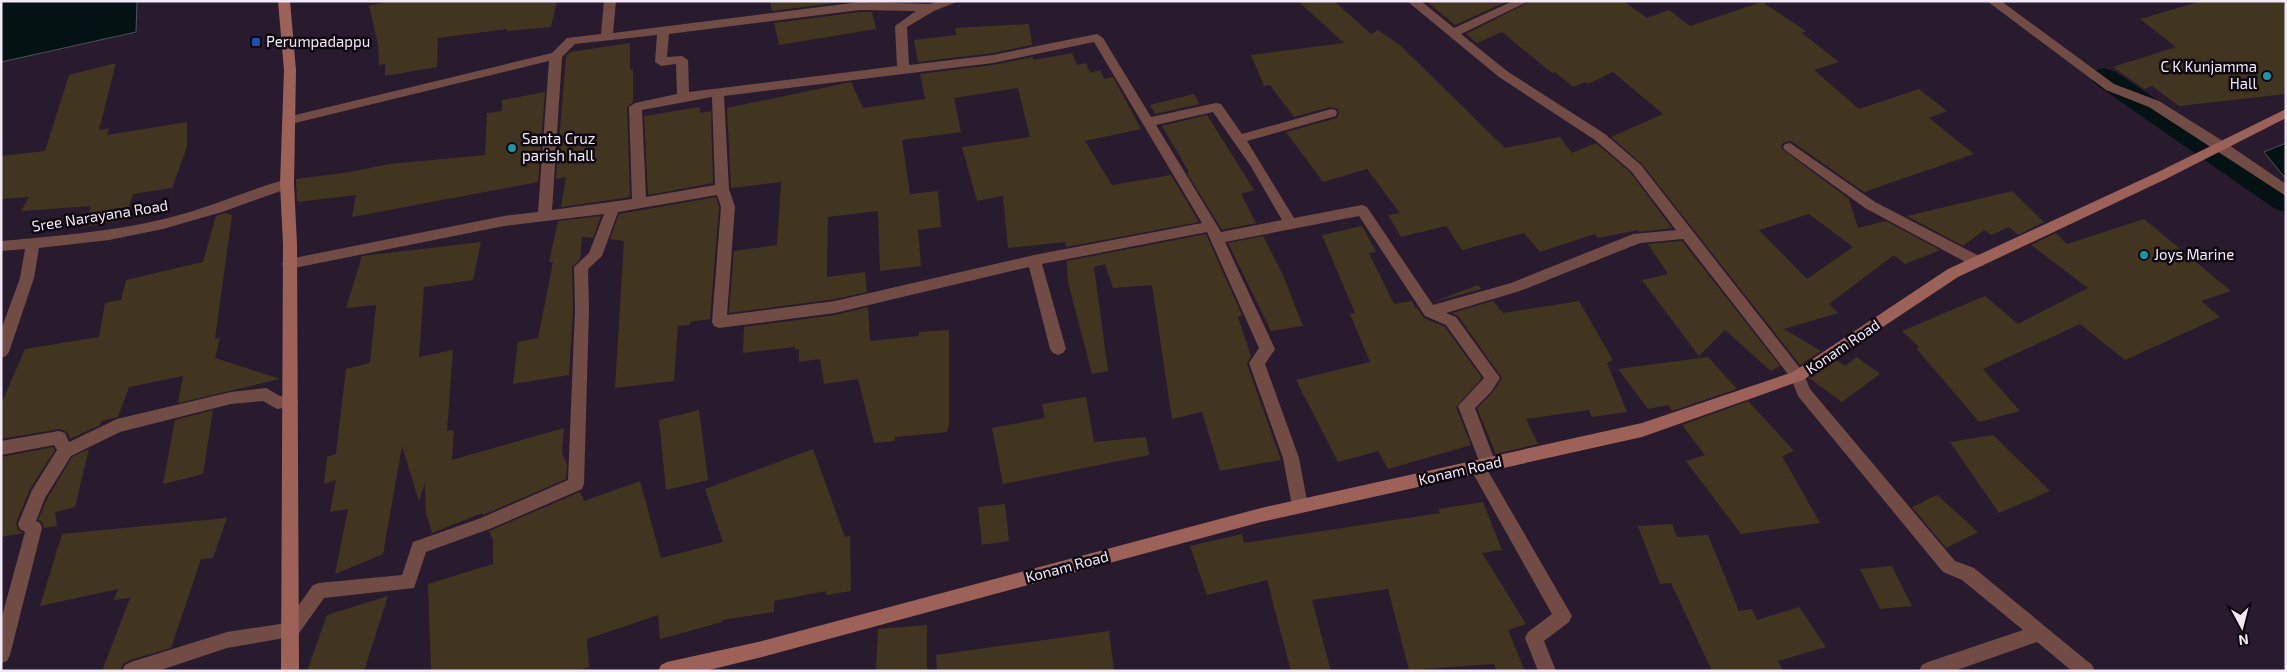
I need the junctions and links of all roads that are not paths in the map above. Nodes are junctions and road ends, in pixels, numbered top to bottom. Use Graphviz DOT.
graph roads {
  1 [pos="284,1"];
  2 [pos="610,1"];
  3 [pos="953,1"];
  4 [pos="1413,1"];
  5 [pos="1524,1"];
  6 [pos="1993,1"];
  7 [pos="930,8"];
  8 [pos="663,31"];
  9 [pos="1453,33"];
  10 [pos="607,37"];
  11 [pos="556,56"];
  12 [pos="885,72"];
  13 [pos="718,92"];
  14 [pos="682,97"];
  15 [pos="1331,113"];
  16 [pos="2286,113"];
  17 [pos="291,120"];
  18 [pos="1148,122"];
  19 [pos="1239,139"];
  20 [pos="1790,147"];
  21 [pos="2215,149"];
  22 [pos="287,184"];
  23 [pos="722,189"];
  24 [pos="2286,191"];
  25 [pos="637,203"];
  26 [pos="613,208"];
  27 [pos="544,215"];
  28 [pos="1291,224"];
  29 [pos="1214,232"];
  30 [pos="1687,234"];
  31 [pos="33,244"];
  32 [pos="1,246"];
  33 [pos="1034,260"];
  34 [pos="1978,262"];
  35 [pos="289,264"];
  36 [pos="1430,312"];
  37 [pos="1058,349"];
  38 [pos="1,352"];
  39 [pos="1798,376"];
  40 [pos="290,402"];
  41 [pos="1,448"];
  42 [pos="65,451"];
  43 [pos="1483,466"];
  44 [pos="1300,506"];
  45 [pos="291,630"];
  46 [pos="2040,633"];
  47 [pos="1,655"];
  48 [pos="131,671"];
  49 [pos="290,671"];
  50 [pos="667,671"];
  51 [pos="1547,671"];
  52 [pos="1928,671"];
  53 [pos="2086,671"];
  1 -- 17 [label="street"];
  2 -- 10 [label="street"];
  3 -- 7 [label="street"];
  4 -- 9 [label="street"];
  5 -- 9 [label="street"];
  6 -- 21 [label="street"];
  7 -- 8 [label="street"];
  7 -- 12 [label="street"];
  8 -- 10 [label="street"];
  8 -- 14 [label="street"];
  9 -- 30 [label="street"];
  10 -- 11 [label="street"];
  11 -- 17 [label="street"];
  11 -- 27 [label="street"];
  12 -- 13 [label="street"];
  12 -- 18 [label="street"];
  13 -- 14 [label="street"];
  13 -- 23 [label="street"];
  14 -- 25 [label="street"];
  15 -- 19 [label="street"];
  16 -- 21 [label="street, Konam Road"];
  17 -- 22 [label="street"];
  18 -- 19 [label="street"];
  18 -- 29 [label="street"];
  19 -- 28 [label="street"];
  20 -- 34 [label="street"];
  21 -- 24 [label="street"];
  21 -- 34 [label="street, Konam Road"];
  22 -- 31 [label="street, Sree Narayana Road"];
  22 -- 35 [label="street"];
  23 -- 25 [label="street"];
  23 -- 33 [label="street"];
  25 -- 26 [label="street"];
  26 -- 27 [label="street"];
  26 -- 45 [label="street"];
  27 -- 35 [label="street"];
  28 -- 29 [label="street"];
  28 -- 36 [label="street"];
  29 -- 33 [label="street"];
  29 -- 44 [label="street"];
  30 -- 36 [label="street"];
  30 -- 39 [label="street"];
  31 -- 32 [label="street, Sree Narayana Road"];
  31 -- 38 [label="street"];
  33 -- 37 [label="street"];
  34 -- 39 [label="street, Konam Road"];
  35 -- 40 [label="street"];
  36 -- 43 [label="street"];
  39 -- 43 [label="street, Konam Road"];
  39 -- 46 [label="street"];
  40 -- 42 [label="street"];
  40 -- 45 [label="street"];
  41 -- 42 [label="street"];
  42 -- 47 [label="street"];
  43 -- 44 [label="street, Konam Road"];
  43 -- 51 [label="street"];
  44 -- 50 [label="street, Konam Road"];
  45 -- 48 [label="street"];
  45 -- 49 [label="street"];
  46 -- 52 [label="street"];
  46 -- 53 [label="street"];
}
